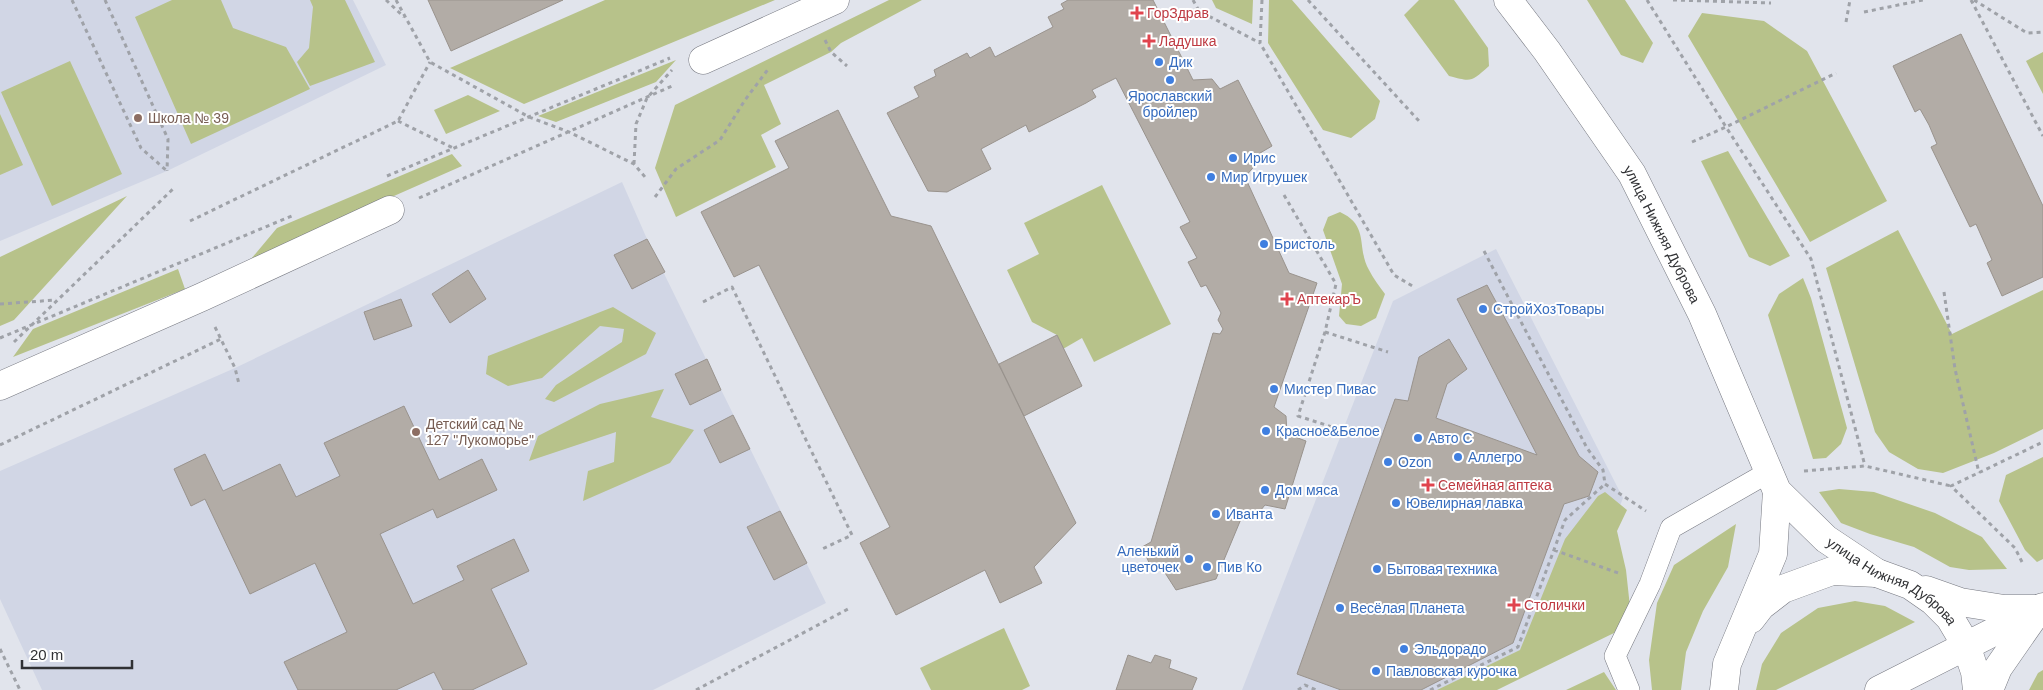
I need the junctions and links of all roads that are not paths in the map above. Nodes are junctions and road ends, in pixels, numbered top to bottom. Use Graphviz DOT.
graph roads {
  1 [pos="835,0"];
  2 [pos="1508,0"];
  3 [pos="690,62"];
  4 [pos="390,210"];
  5 [pos="0,386"];
  6 [pos="1773,482"];
  7 [pos="1877,573"];
  8 [pos="1910,585"];
  9 [pos="2041,608"];
  10 [pos="1742,631"];
  11 [pos="1966,645"];
  12 [pos="1726,677"];
  13 [pos="1629,690"];
  14 [pos="1718,690"];
  15 [pos="1879,690"];
  16 [pos="1977,690"];
  17 [pos="1989,690"];
  1 -- 3 [label="street"];
  2 -- 6 [label="street, улица Нижняя Дуброва"];
  4 -- 5 [label="street"];
  6 -- 7 [label="street, улица Нижняя Дуброва"];
  6 -- 10 [label="street, улица Нижняя Дуброва"];
  6 -- 13 [label="lane"];
  7 -- 8 [label="street, улица Нижняя Дуброва"];
  7 -- 10 [label="street"];
  8 -- 9 [label="street"];
  8 -- 11 [label="street, улица Нижняя Дуброва"];
  9 -- 11 [label="street"];
  9 -- 17 [label="street"];
  10 -- 12 [label="street, улица Нижняя Дуброва"];
  11 -- 15 [label="street"];
  11 -- 16 [label="street, улица Нижняя Дуброва"];
  12 -- 14 [label="street, улица Нижняя Дуброва"];
}
